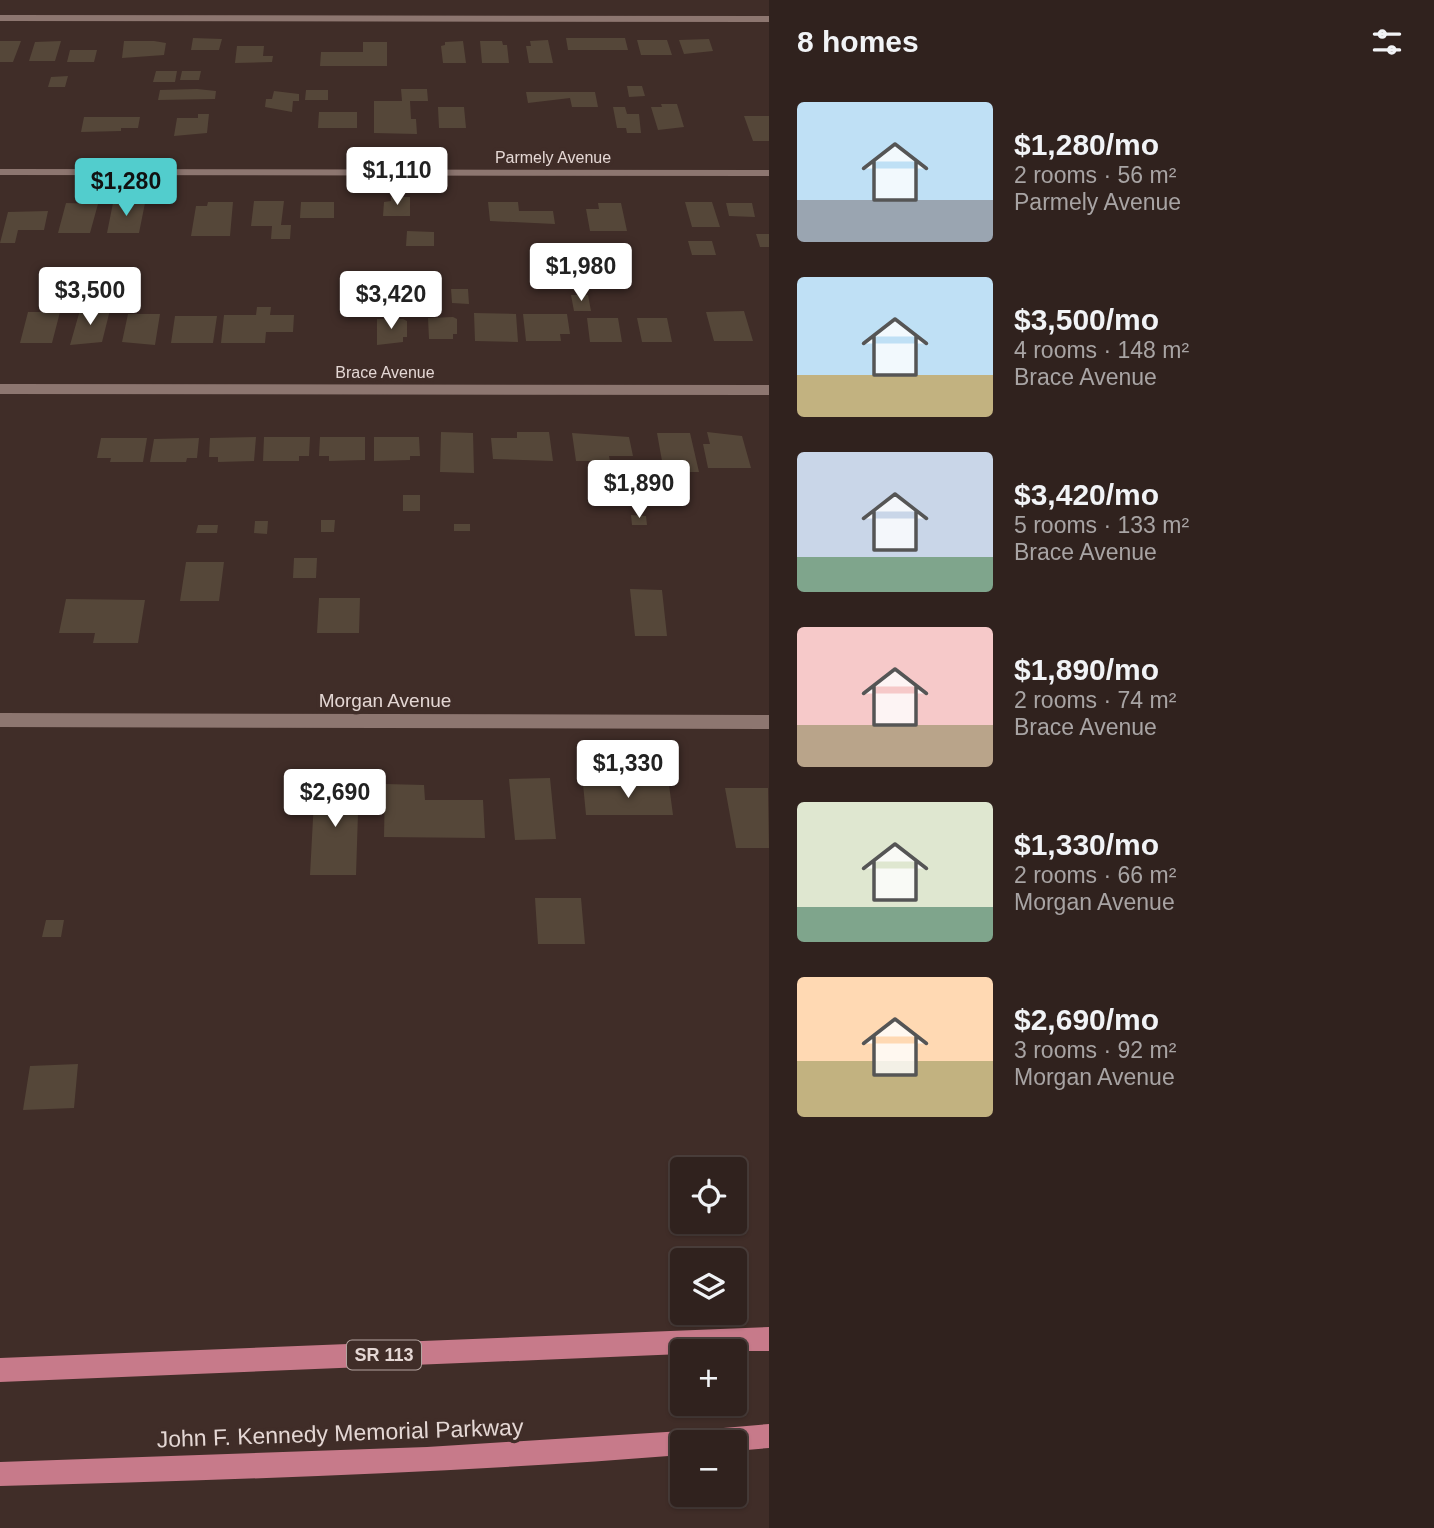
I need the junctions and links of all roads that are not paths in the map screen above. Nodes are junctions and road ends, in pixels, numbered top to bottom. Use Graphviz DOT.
graph roads {
  1 [pos="0,18"];
  2 [pos="769,19"];
  3 [pos="0,172"];
  4 [pos="769,173"];
  5 [pos="0,389"];
  6 [pos="769,390"];
  7 [pos="0,720"];
  8 [pos="769,722"];
  9 [pos="769,1339"];
  10 [pos="0,1370"];
  11 [pos="769,1436"];
  12 [pos="747,1438"];
  13 [pos="670,1444"];
  14 [pos="0,1474"];
  1 -- 2 [label="street"];
  3 -- 4 [label="street, Parmely Avenue"];
  5 -- 6 [label="street, Brace Avenue"];
  7 -- 8 [label="street, Morgan Avenue"];
  9 -- 10 [label="main road, SR 113"];
  11 -- 12 [label="main road"];
  13 -- 14 [label="main road, John F. Kennedy Memorial Parkway"];
}
